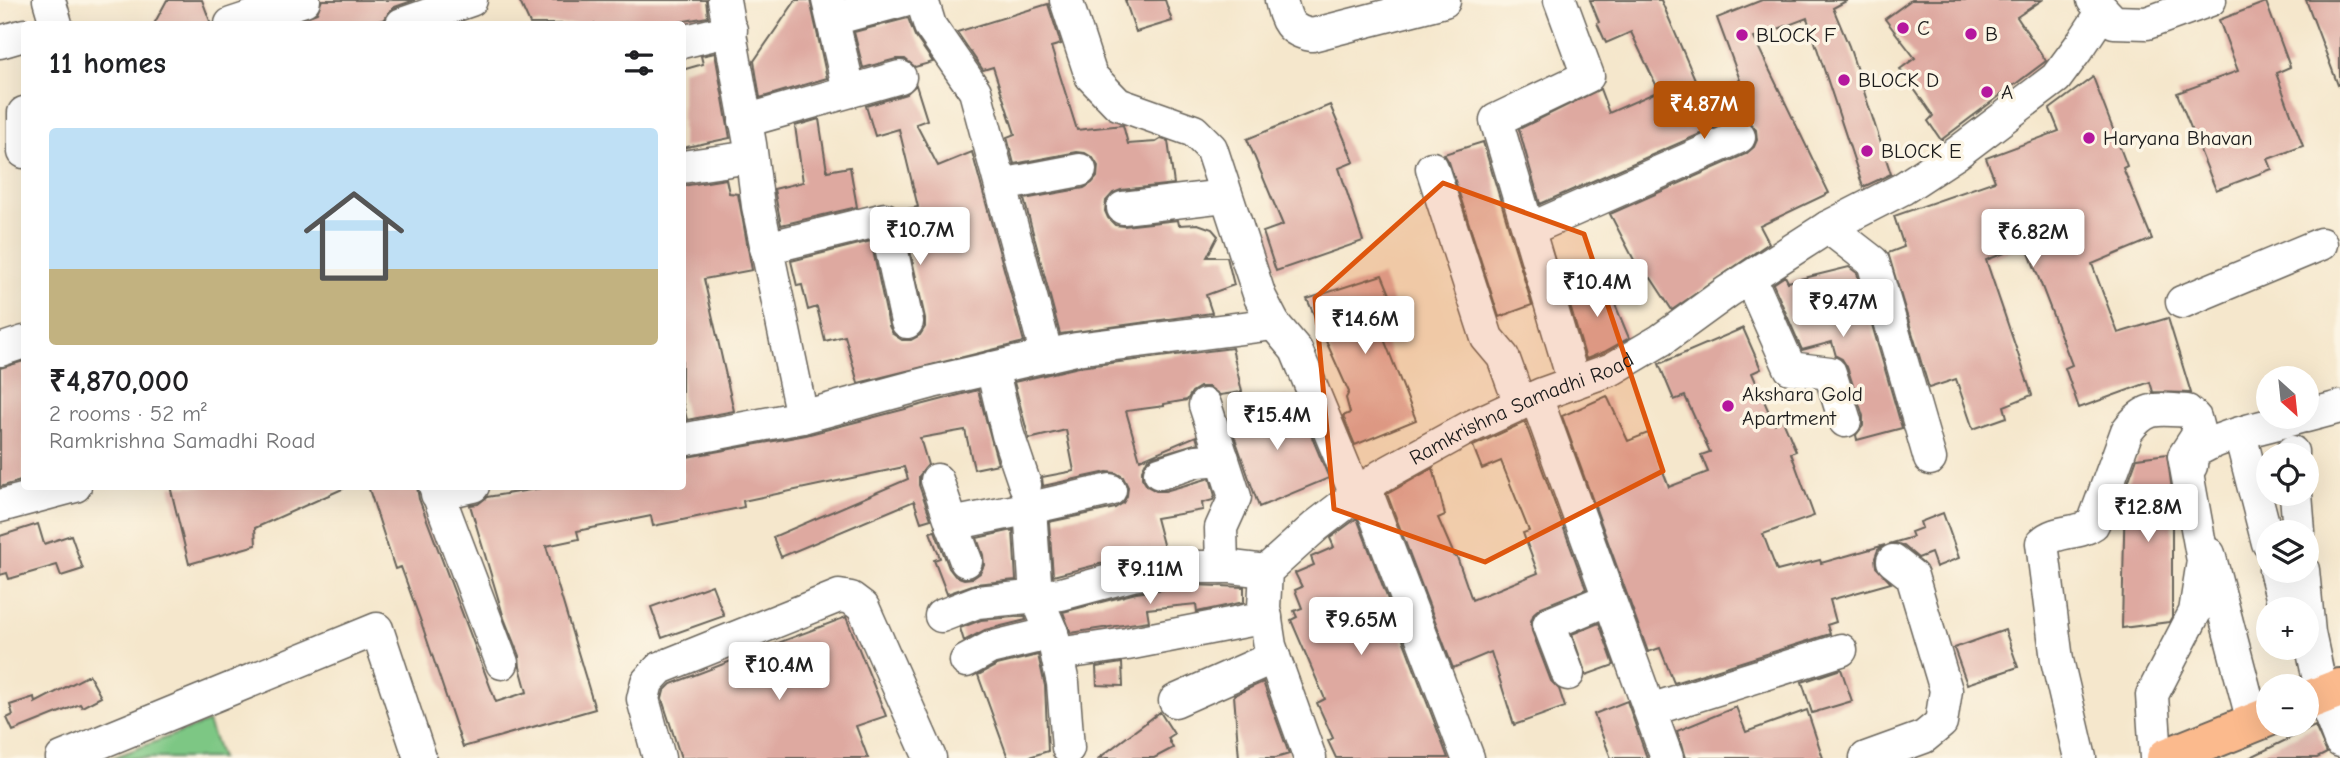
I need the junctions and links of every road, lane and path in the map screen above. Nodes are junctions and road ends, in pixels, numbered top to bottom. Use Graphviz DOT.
graph roads {
  1 [pos="49,0"];
  2 [pos="471,0"];
  3 [pos="724,0"];
  4 [pos="904,0"];
  5 [pos="922,0"];
  6 [pos="1066,0"];
  7 [pos="1281,0"];
  8 [pos="1560,0"];
  9 [pos="2210,0"];
  10 [pos="1444,1"];
  11 [pos="288,2"];
  12 [pos="2098,5"];
  13 [pos="831,9"];
  14 [pos="55,21"];
  15 [pos="240,21"];
  16 [pos="411,21"];
  17 [pos="731,30"];
  18 [pos="21,37"];
  19 [pos="686,41"];
  20 [pos="0,42"];
  21 [pos="900,77"];
  22 [pos="849,90"];
  23 [pos="745,121"];
  24 [pos="1740,137"];
  25 [pos="751,157"];
  26 [pos="686,166"];
  27 [pos="1432,168"];
  28 [pos="1080,170"];
  29 [pos="1001,185"];
  30 [pos="1225,196"];
  31 [pos="1124,208"];
  32 [pos="1828,228"];
  33 [pos="1530,229"];
  34 [pos="2321,244"];
  35 [pos="766,248"];
  36 [pos="1750,278"];
  37 [pos="2182,302"];
  38 [pos="906,322"];
  39 [pos="1274,324"];
  40 [pos="21,343"];
  41 [pos="0,350"];
  42 [pos="1047,356"];
  43 [pos="992,368"];
  44 [pos="1574,383"];
  45 [pos="1528,401"];
  46 [pos="1205,405"];
  47 [pos="2340,407"];
  48 [pos="2319,412"];
  49 [pos="802,417"];
  50 [pos="1845,421"];
  51 [pos="2258,429"];
  52 [pos="2240,434"];
  53 [pos="686,439"];
  54 [pos="1930,458"];
  55 [pos="1223,459"];
  56 [pos="1160,473"];
  57 [pos="937,480"];
  58 [pos="60,490"];
  59 [pos="436,490"];
  60 [pos="1110,490"];
  61 [pos="1361,492"];
  62 [pos="1028,496"];
  63 [pos="0,506"];
  64 [pos="2262,520"];
  65 [pos="952,524"];
  66 [pos="966,561"];
  67 [pos="1893,561"];
  68 [pos="1222,567"];
  69 [pos="1266,571"];
  70 [pos="2304,583"];
  71 [pos="1036,596"];
  72 [pos="1609,599"];
  73 [pos="941,615"];
  74 [pos="1266,617"];
  75 [pos="1055,643"];
  76 [pos="1841,650"];
  77 [pos="1274,657"];
  78 [pos="966,661"];
  79 [pos="502,663"];
  80 [pos="1568,674"];
  81 [pos="2312,674"];
  82 [pos="1175,701"];
  83 [pos="2319,703"];
  84 [pos="2256,704"];
  85 [pos="1650,710"];
  86 [pos="2256,721"];
  87 [pos="2340,741"];
  88 [pos="1068,748"];
  89 [pos="2166,757"];
  90 [pos="62,758"];
  91 [pos="420,758"];
  92 [pos="659,758"];
  93 [pos="930,758"];
  94 [pos="1310,758"];
  95 [pos="1468,758"];
  96 [pos="1667,758"];
  97 [pos="1866,758"];
  98 [pos="2080,758"];
  1 -- 14 [label="street"];
  2 -- 16 [label="street"];
  3 -- 17 [label="street"];
  4 -- 13 [label="street"];
  5 -- 29 [label="street"];
  6 -- 30 [label="street"];
  7 -- 10 [label="street"];
  8 -- 33 [label="street"];
  9 -- 12 [label="street"];
  11 -- 15 [label="street"];
  12 -- 32 [label="street, Ramkrishna Samadhi Road"];
  13 -- 22 [label="street"];
  17 -- 19 [label="street"];
  17 -- 23 [label="street"];
  18 -- 20 [label="street"];
  21 -- 22 [label="street"];
  22 -- 23 [label="street"];
  23 -- 25 [label="street"];
  24 -- 33 [label="street"];
  25 -- 26 [label="street"];
  25 -- 35 [label="street"];
  27 -- 45 [label="street"];
  28 -- 29 [label="street"];
  29 -- 42 [label="street"];
  30 -- 31 [label="street"];
  30 -- 39 [label="street"];
  32 -- 36 [label="street, Ramkrishna Samadhi Road"];
  32 -- 54 [label="street"];
  33 -- 44 [label="street"];
  34 -- 37 [label="street"];
  35 -- 38 [label="street"];
  35 -- 49 [label="street"];
  36 -- 44 [label="street, Ramkrishna Samadhi Road"];
  36 -- 50 [label="street"];
  39 -- 42 [label="street"];
  39 -- 61 [label="street"];
  40 -- 41 [label="street"];
  42 -- 43 [label="street"];
  43 -- 49 [label="street"];
  43 -- 62 [label="street"];
  44 -- 45 [label="street, Ramkrishna Samadhi Road"];
  45 -- 61 [label="street, Ramkrishna Samadhi Road"];
  45 -- 72 [label="street"];
  46 -- 55 [label="street"];
  47 -- 48 [label="street"];
  49 -- 53 [label="street"];
  51 -- 52 [label="street"];
  52 -- 64 [label="street"];
  52 -- 84 [label="street"];
  55 -- 56 [label="street"];
  55 -- 68 [label="street"];
  57 -- 65 [label="street"];
  58 -- 63 [label="street"];
  59 -- 79 [label="street"];
  60 -- 62 [label="street"];
  61 -- 69 [label="street, Ramkrishna Samadhi Road"];
  61 -- 95 [label="street"];
  62 -- 65 [label="street"];
  62 -- 71 [label="street"];
  65 -- 66 [label="street"];
  67 -- 97 [label="street"];
  68 -- 69 [label="street"];
  68 -- 71 [label="street"];
  69 -- 74 [label="street"];
  70 -- 81 [label="street"];
  71 -- 73 [label="street"];
  71 -- 75 [label="street"];
  72 -- 80 [label="street"];
  72 -- 85 [label="street"];
  74 -- 75 [label="street"];
  74 -- 77 [label="street"];
  75 -- 78 [label="street"];
  75 -- 88 [label="street"];
  76 -- 85 [label="street"];
  77 -- 82 [label="street"];
  77 -- 94 [label="street"];
  83 -- 87 [label="street"];
  85 -- 96 [label="street"];
  86 -- 89 [label="main road"];
  89 -- 98 [label="street"];
  90 -- 91 [label="street"];
  92 -- 93 [label="street"];
}
